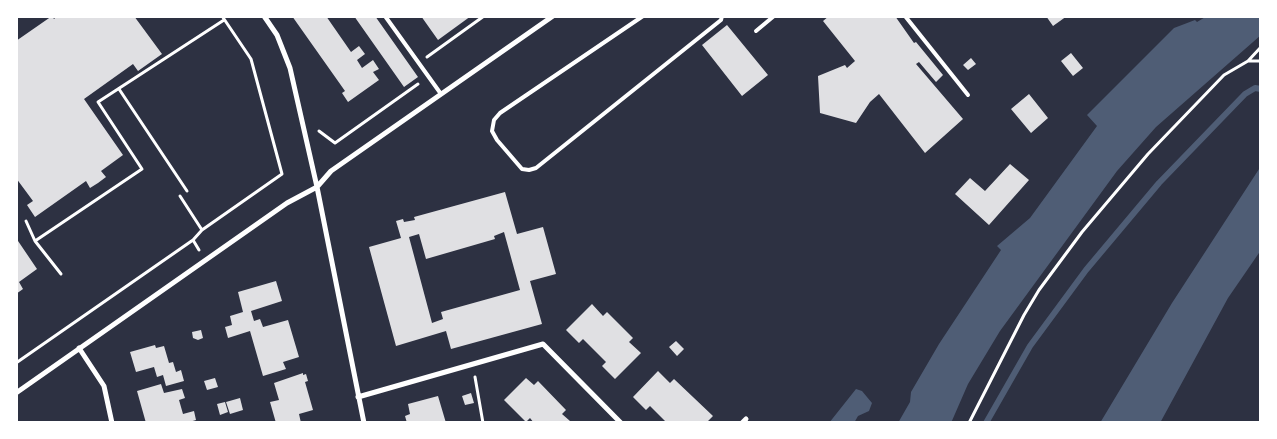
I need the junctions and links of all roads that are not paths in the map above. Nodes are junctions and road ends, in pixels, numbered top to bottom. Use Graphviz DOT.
graph roads {
  1 [pos="264,16"];
  2 [pos="385,16"];
  3 [pos="553,16"];
  4 [pos="643,16"];
  5 [pos="722,16"];
  6 [pos="774,16"];
  7 [pos="905,16"];
  8 [pos="756,31"];
  9 [pos="441,94"];
  10 [pos="968,95"];
  11 [pos="317,187"];
  12 [pos="79,348"];
  13 [pos="16,393"];
  14 [pos="358,397"];
  15 [pos="112,423"];
  16 [pos="364,423"];
  17 [pos="621,423"];
  1 -- 11 [label="street"];
  2 -- 9 [label="lane"];
  3 -- 9 [label="street"];
  4 -- 5 [label="lane"];
  6 -- 8 [label="lane"];
  7 -- 10 [label="lane"];
  9 -- 11 [label="street"];
  11 -- 12 [label="street"];
  11 -- 14 [label="street"];
  12 -- 13 [label="street"];
  12 -- 15 [label="street"];
  14 -- 16 [label="street"];
  14 -- 17 [label="street"];
}
